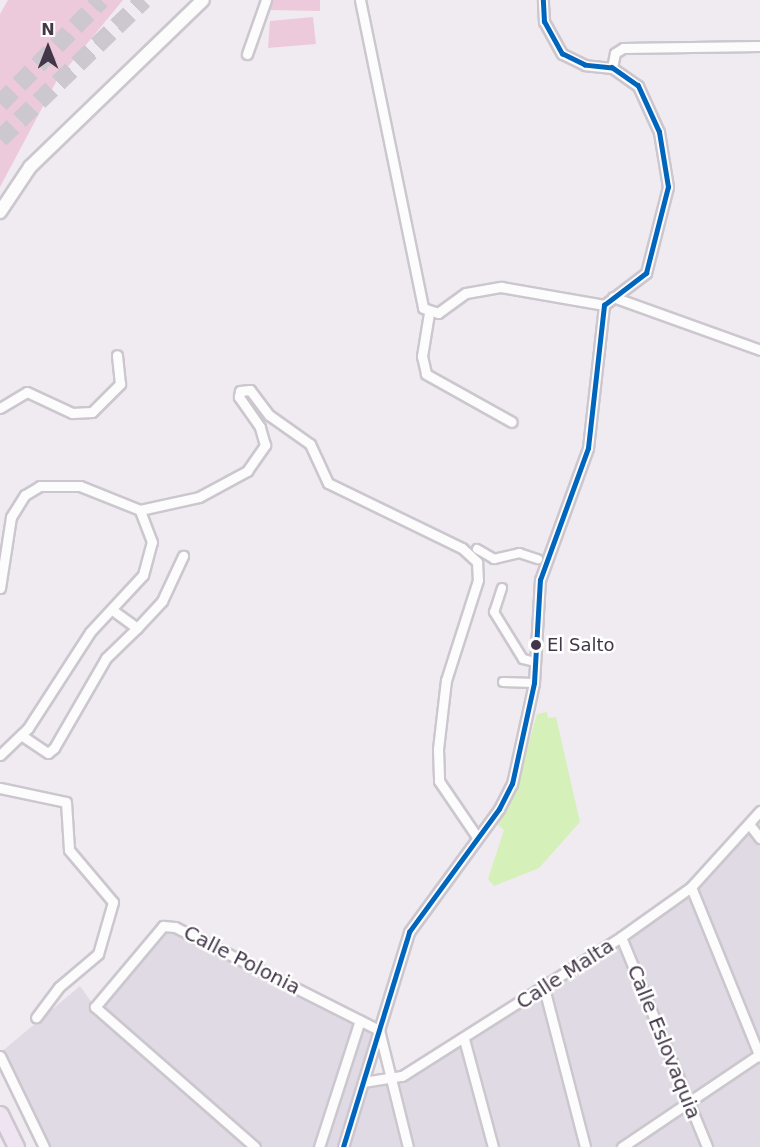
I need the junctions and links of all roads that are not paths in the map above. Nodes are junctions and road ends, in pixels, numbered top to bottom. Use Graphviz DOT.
graph roads {
  1 [pos="202,0"];
  2 [pos="266,0"];
  3 [pos="360,0"];
  4 [pos="543,0"];
  5 [pos="760,46"];
  6 [pos="247,54"];
  7 [pos="612,68"];
  8 [pos="0,212"];
  9 [pos="613,297"];
  10 [pos="604,305"];
  11 [pos="429,313"];
  12 [pos="760,350"];
  13 [pos="117,354"];
  14 [pos="0,408"];
  15 [pos="512,422"];
  16 [pos="140,510"];
  17 [pos="477,549"];
  18 [pos="183,556"];
  19 [pos="538,560"];
  20 [pos="0,588"];
  21 [pos="502,588"];
  22 [pos="114,610"];
  23 [pos="137,628"];
  24 [pos="532,661"];
  25 [pos="503,682"];
  26 [pos="534,683"];
  27 [pos="21,735"];
  28 [pos="0,755"];
  29 [pos="0,788"];
  30 [pos="760,811"];
  31 [pos="748,824"];
  32 [pos="477,837"];
  33 [pos="760,838"];
  34 [pos="691,887"];
  35 [pos="621,937"];
  36 [pos="544,988"];
  37 [pos="36,1017"];
  38 [pos="360,1020"];
  39 [pos="379,1030"];
  40 [pos="464,1039"];
  41 [pos="760,1055"];
  42 [pos="0,1056"];
  43 [pos="390,1080"];
  44 [pos="363,1082"];
  45 [pos="689,1104"];
  46 [pos="0,1114"];
  47 [pos="16,1147"];
  48 [pos="44,1147"];
  49 [pos="255,1147"];
  50 [pos="319,1147"];
  51 [pos="343,1147"];
  52 [pos="408,1147"];
  53 [pos="494,1147"];
  54 [pos="585,1147"];
  55 [pos="622,1147"];
  56 [pos="707,1147"];
  1 -- 8 [label="street"];
  2 -- 6 [label="street"];
  3 -- 11 [label="street"];
  4 -- 7 [label="street"];
  5 -- 7 [label="street"];
  7 -- 9 [label="street"];
  9 -- 10 [label="street"];
  9 -- 12 [label="street"];
  10 -- 11 [label="street"];
  10 -- 24 [label="street"];
  11 -- 15 [label="street"];
  13 -- 14 [label="street"];
  16 -- 20 [label="street"];
  16 -- 22 [label="street"];
  16 -- 32 [label="street"];
  17 -- 19 [label="street"];
  18 -- 23 [label="street"];
  21 -- 24 [label="street"];
  22 -- 23 [label="street"];
  22 -- 27 [label="street"];
  23 -- 27 [label="street"];
  24 -- 26 [label="street"];
  25 -- 26 [label="street"];
  26 -- 32 [label="street"];
  27 -- 28 [label="street"];
  29 -- 37 [label="street"];
  30 -- 31 [label="street, Calle Malta"];
  31 -- 33 [label="street"];
  31 -- 34 [label="street, Calle Malta"];
  32 -- 39 [label="street"];
  34 -- 35 [label="street, Calle Malta"];
  34 -- 41 [label="street"];
  35 -- 36 [label="street, Calle Malta"];
  35 -- 45 [label="street, Calle Eslovaquia"];
  36 -- 40 [label="street, Calle Malta"];
  36 -- 54 [label="street"];
  38 -- 39 [label="street, Calle Polonia"];
  38 -- 49 [label="street, Calle Polonia"];
  38 -- 50 [label="street"];
  39 -- 43 [label="street"];
  39 -- 44 [label="street"];
  40 -- 43 [label="street, Calle Malta"];
  40 -- 53 [label="street"];
  41 -- 45 [label="street"];
  42 -- 48 [label="street"];
  43 -- 44 [label="street"];
  43 -- 52 [label="street"];
  44 -- 51 [label="street"];
  45 -- 55 [label="street"];
  45 -- 56 [label="street, Calle Eslovaquia"];
  46 -- 47 [label="main road"];
}
